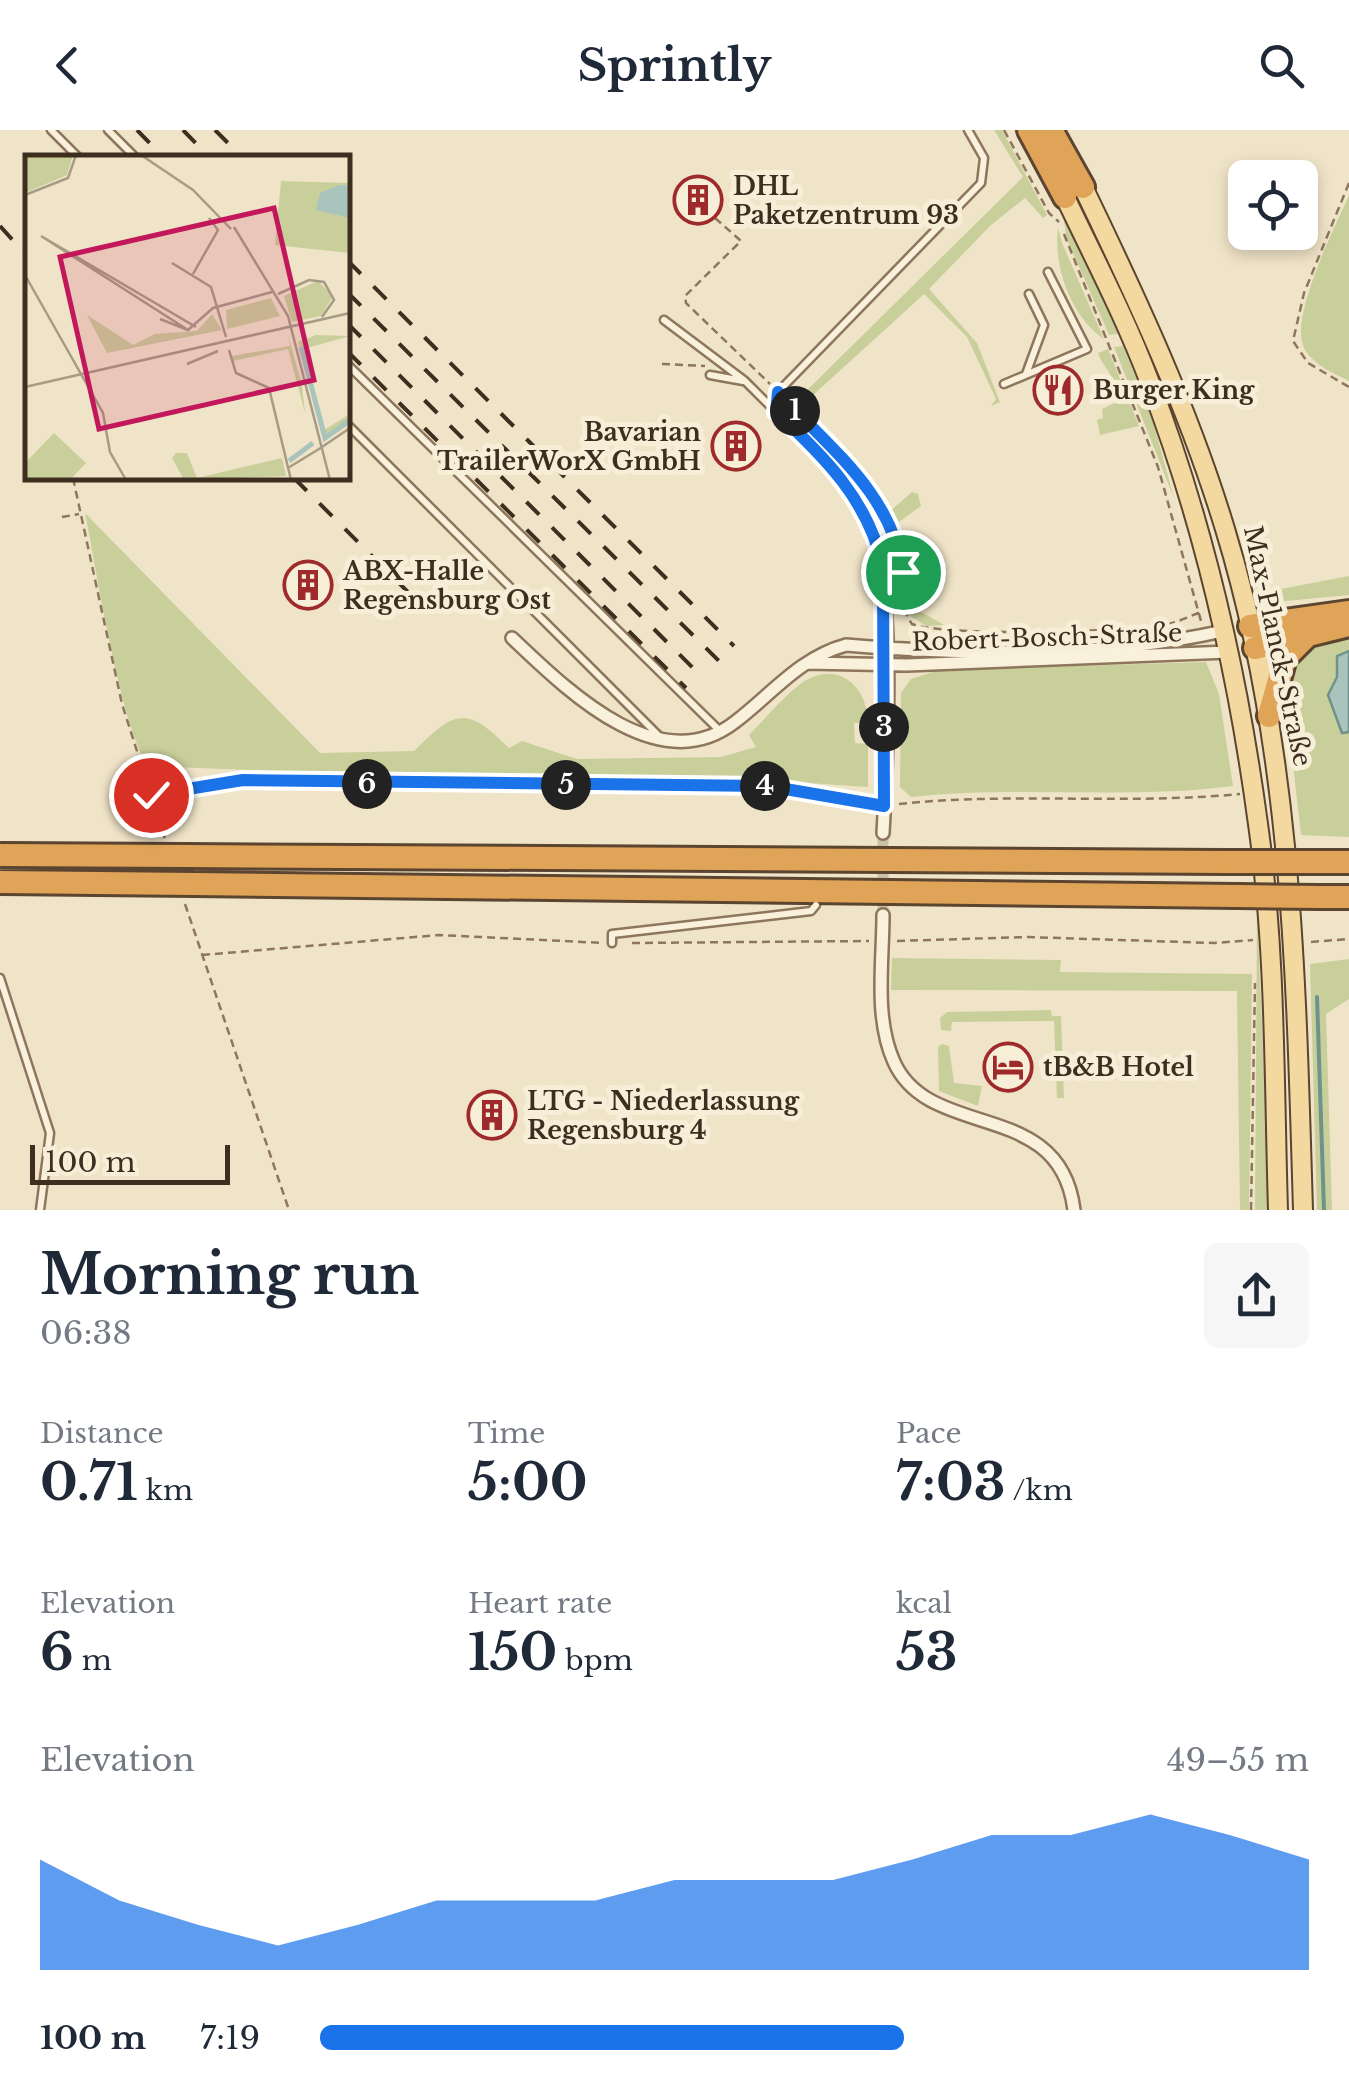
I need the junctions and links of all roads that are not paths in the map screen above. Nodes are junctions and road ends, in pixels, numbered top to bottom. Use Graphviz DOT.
graph roads {
  1 [pos="51,130"];
  2 [pos="108,130"];
  3 [pos="968,130"];
  4 [pos="1029,130"];
  5 [pos="1051,130"];
  6 [pos="76,155"];
  7 [pos="133,155"];
  8 [pos="1074,192"];
  9 [pos="1048,272"];
  10 [pos="1029,294"];
  11 [pos="664,320"];
  12 [pos="350,367"];
  13 [pos="1026,374"];
  14 [pos="710,375"];
  15 [pos="745,381"];
  16 [pos="1004,384"];
  17 [pos="776,412"];
  18 [pos="350,427"];
  19 [pos="1349,612"];
  20 [pos="1349,625"];
  21 [pos="1223,631"];
  22 [pos="1252,637"];
  23 [pos="1306,637"];
  24 [pos="512,638"];
  25 [pos="1228,652"];
  26 [pos="884,656"];
  27 [pos="1269,716"];
  28 [pos="721,732"];
  29 [pos="664,740"];
  30 [pos="883,833"];
  31 [pos="0,855"];
  32 [pos="1349,862"];
  33 [pos="0,882"];
  34 [pos="1349,897"];
  35 [pos="816,905"];
  36 [pos="883,915"];
  37 [pos="612,943"];
  38 [pos="0,978"];
  39 [pos="40,1210"];
  40 [pos="1074,1210"];
  41 [pos="1278,1210"];
  42 [pos="1302,1210"];
  1 -- 6 [label="lane"];
  2 -- 7 [label="lane"];
  3 -- 17 [label="lane"];
  4 -- 8 [label="highway, Max-Planck-Straße"];
  5 -- 8 [label="highway, Max-Planck-Straße"];
  8 -- 21 [label="main road, Max-Planck-Straße"];
  8 -- 22 [label="main road, Max-Planck-Straße"];
  9 -- 13 [label="lane"];
  10 -- 13 [label="lane"];
  11 -- 15 [label="lane"];
  12 -- 28 [label="lane"];
  13 -- 16 [label="lane"];
  14 -- 15 [label="lane"];
  15 -- 17 [label="lane"];
  17 -- 26 [label="street, Robert-Bosch-Straße"];
  18 -- 29 [label="lane"];
  19 -- 22 [label="highway"];
  20 -- 23 [label="highway"];
  21 -- 22 [label="main road"];
  21 -- 25 [label="main road, Max-Planck-Straße"];
  21 -- 26 [label="street, Robert-Bosch-Straße"];
  22 -- 23 [label="highway"];
  22 -- 25 [label="main road"];
  22 -- 27 [label="main road, Max-Planck-Straße"];
  23 -- 27 [label="highway"];
  24 -- 29 [label="street, Robert-Bosch-Straße"];
  25 -- 26 [label="street, Robert-Bosch-Straße"];
  25 -- 41 [label="main road, Max-Planck-Straße"];
  26 -- 28 [label="street, Robert-Bosch-Straße"];
  26 -- 30 [label="street"];
  27 -- 42 [label="main road, Max-Planck-Straße"];
  28 -- 29 [label="street, Robert-Bosch-Straße"];
  31 -- 32 [label="highway, bridge"];
  33 -- 34 [label="highway, bridge"];
  35 -- 37 [label="lane"];
  36 -- 40 [label="street"];
  38 -- 39 [label="lane"];
}
